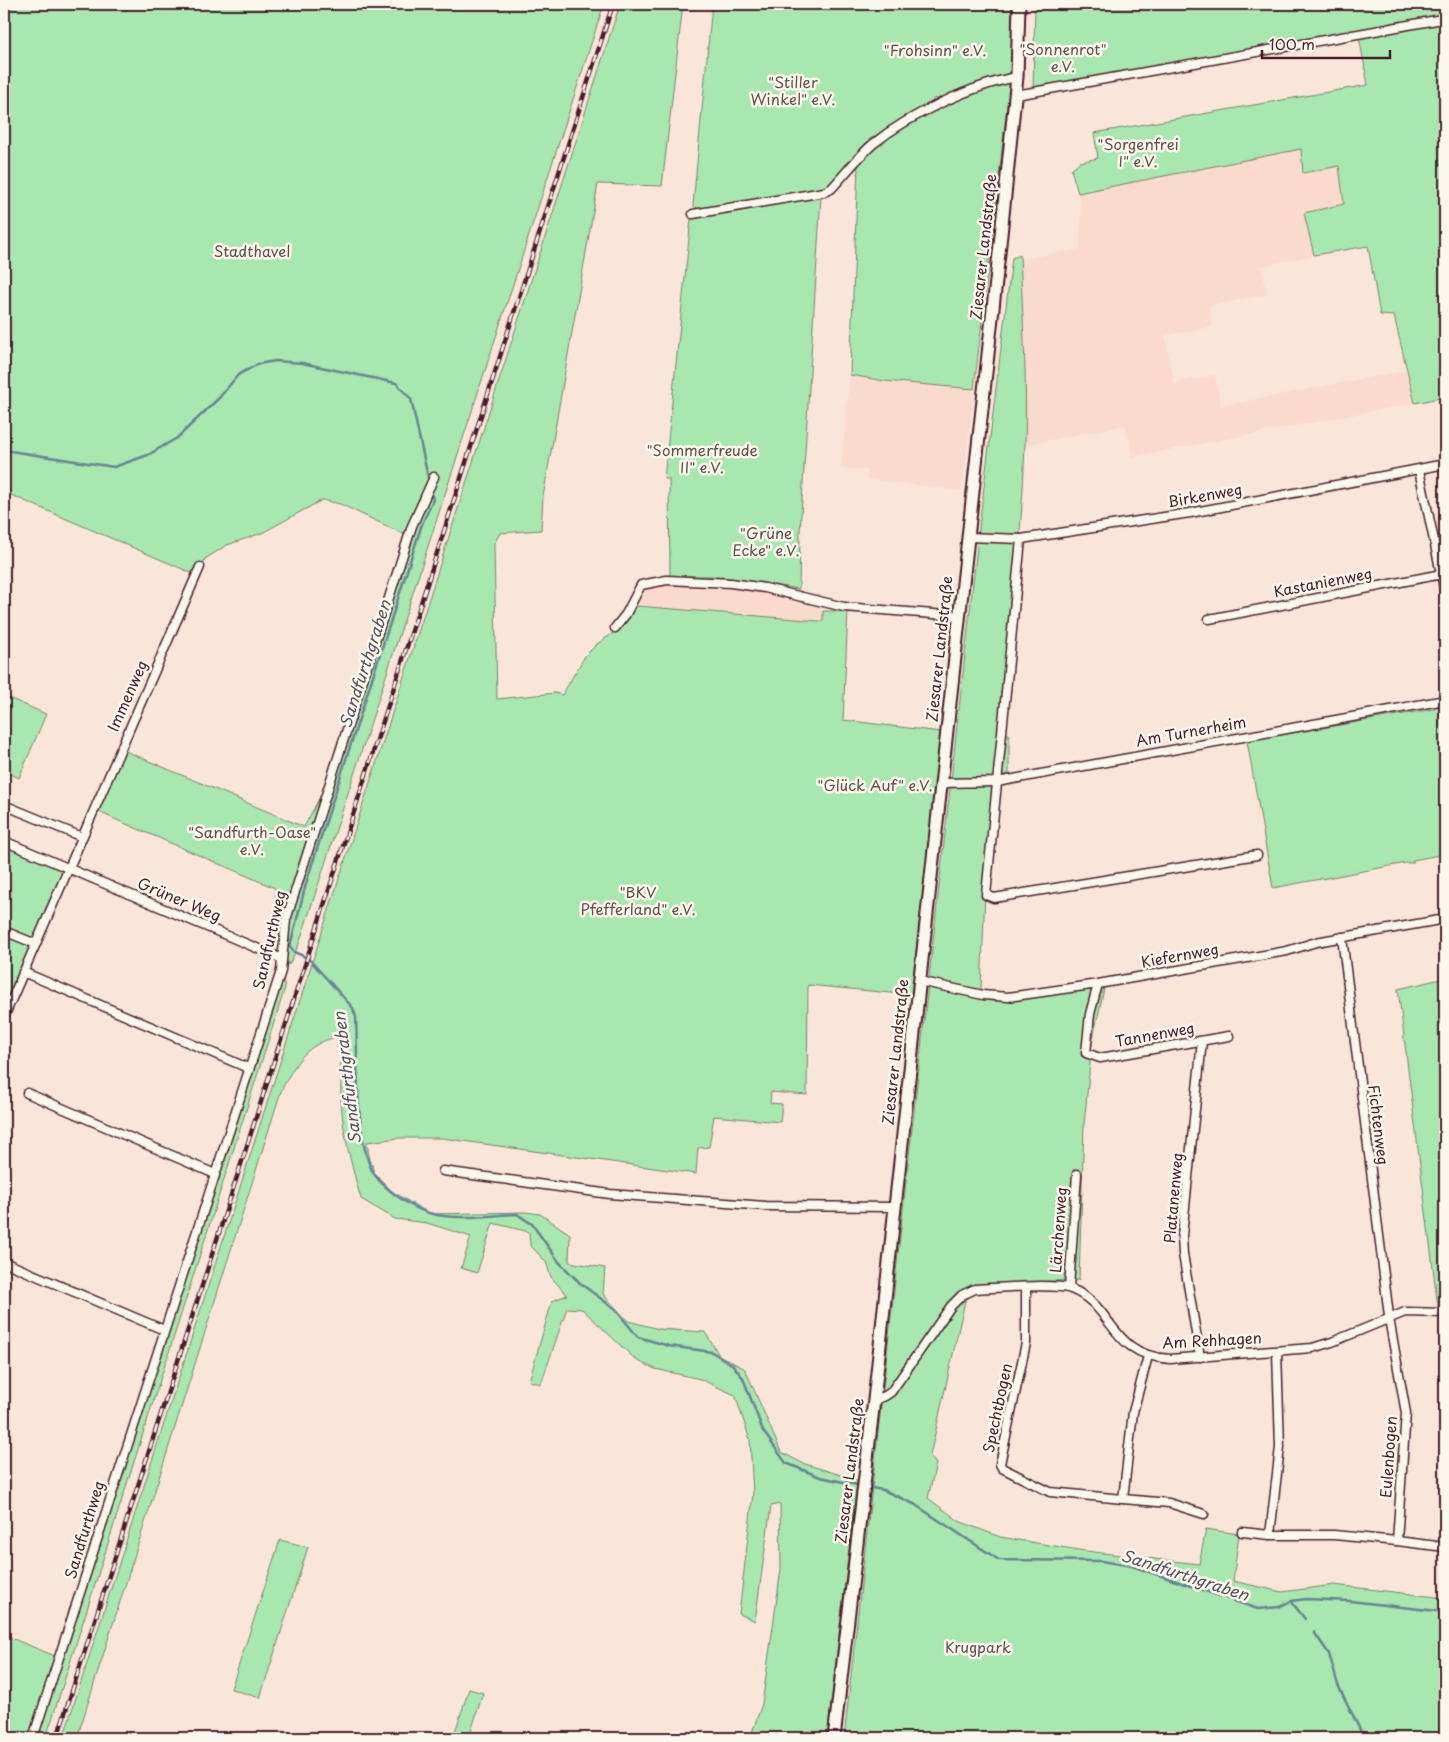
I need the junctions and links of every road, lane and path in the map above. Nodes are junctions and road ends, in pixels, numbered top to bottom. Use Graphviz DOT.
graph roads {
  1 [pos="1019,4"];
  2 [pos="1442,19"];
  3 [pos="1017,76"];
  4 [pos="1016,95"];
  5 [pos="692,214"];
  6 [pos="1445,464"];
  7 [pos="1419,470"];
  8 [pos="434,477"];
  9 [pos="968,537"];
  10 [pos="1021,539"];
  11 [pos="200,566"];
  12 [pos="1442,574"];
  13 [pos="1445,592"];
  14 [pos="959,616"];
  15 [pos="1209,619"];
  16 [pos="615,628"];
  17 [pos="1445,700"];
  18 [pos="997,782"];
  19 [pos="941,783"];
  20 [pos="4,805"];
  21 [pos="82,837"];
  22 [pos="4,841"];
  23 [pos="1258,855"];
  24 [pos="68,868"];
  25 [pos="1445,919"];
  26 [pos="4,931"];
  27 [pos="1342,937"];
  28 [pos="36,944"];
  29 [pos="280,958"];
  30 [pos="24,972"];
  31 [pos="919,981"];
  32 [pos="1098,984"];
  33 [pos="4,1017"];
  34 [pos="1229,1036"];
  35 [pos="1202,1041"];
  36 [pos="248,1068"];
  37 [pos="27,1093"];
  38 [pos="443,1170"];
  39 [pos="215,1174"];
  40 [pos="1077,1174"];
  41 [pos="894,1207"];
  42 [pos="4,1262"];
  43 [pos="1026,1288"];
  44 [pos="1068,1288"];
  45 [pos="1445,1314"];
  46 [pos="1390,1316"];
  47 [pos="164,1330"];
  48 [pos="1277,1351"];
  49 [pos="1148,1356"];
  50 [pos="1200,1357"];
  51 [pos="874,1400"];
  52 [pos="1123,1499"];
  53 [pos="1204,1514"];
  54 [pos="1242,1532"];
  55 [pos="1270,1535"];
  56 [pos="1397,1541"];
  57 [pos="1445,1547"];
  58 [pos="33,1738"];
  59 [pos="834,1738"];
  1 -- 3 [label="main road, Ziesarer Landstraße"];
  2 -- 4 [label="street"];
  3 -- 4 [label="main road, Ziesarer Landstraße"];
  3 -- 5 [label="street"];
  4 -- 9 [label="main road, Ziesarer Landstraße"];
  6 -- 7 [label="street, Birkenweg"];
  7 -- 10 [label="street, Birkenweg"];
  7 -- 12 [label="street"];
  8 -- 29 [label="street, Sandfurthweg"];
  9 -- 10 [label="street, Birkenweg"];
  9 -- 14 [label="main road, Ziesarer Landstraße"];
  10 -- 18 [label="street"];
  11 -- 21 [label="street, Immenweg"];
  12 -- 13 [label="street"];
  12 -- 15 [label="street, Kastanienweg"];
  14 -- 16 [label="street"];
  14 -- 19 [label="main road, Ziesarer Landstraße"];
  17 -- 18 [label="street, Am Turnerheim"];
  18 -- 19 [label="street, Am Turnerheim"];
  18 -- 23 [label="street"];
  19 -- 31 [label="main road, Ziesarer Landstraße"];
  20 -- 21 [label="street"];
  21 -- 24 [label="street, Immenweg"];
  22 -- 24 [label="street"];
  24 -- 28 [label="street, Immenweg"];
  24 -- 29 [label="street, Grüner Weg"];
  25 -- 27 [label="street, Kiefernweg"];
  26 -- 28 [label="street"];
  27 -- 32 [label="street, Kiefernweg"];
  27 -- 46 [label="street, Fichtenweg"];
  28 -- 30 [label="street, Immenweg"];
  29 -- 36 [label="street, Sandfurthweg"];
  30 -- 33 [label="street, Immenweg"];
  30 -- 36 [label="street"];
  31 -- 32 [label="street, Kiefernweg"];
  31 -- 41 [label="main road, Ziesarer Landstraße"];
  32 -- 35 [label="street, Tannenweg"];
  34 -- 35 [label="street, Tannenweg"];
  35 -- 50 [label="street, Platanenweg"];
  36 -- 39 [label="street, Sandfurthweg"];
  37 -- 39 [label="street"];
  38 -- 41 [label="street"];
  39 -- 47 [label="street, Sandfurthweg"];
  40 -- 44 [label="street, Lärchenweg"];
  41 -- 51 [label="main road, Ziesarer Landstraße"];
  42 -- 47 [label="street"];
  43 -- 44 [label="street, Am Rehhagen"];
  43 -- 51 [label="street, Am Rehhagen"];
  43 -- 52 [label="street, Spechtbogen"];
  44 -- 49 [label="street, Am Rehhagen"];
  45 -- 46 [label="street, Am Rehhagen"];
  46 -- 48 [label="street, Am Rehhagen"];
  46 -- 56 [label="street, Eulenbogen"];
  47 -- 58 [label="street, Sandfurthweg"];
  48 -- 50 [label="street, Am Rehhagen"];
  48 -- 55 [label="street"];
  49 -- 50 [label="street, Am Rehhagen"];
  49 -- 52 [label="street"];
  51 -- 59 [label="main road, Ziesarer Landstraße"];
  52 -- 53 [label="street, Spechtbogen"];
  54 -- 55 [label="street"];
  55 -- 56 [label="street"];
  56 -- 57 [label="street"];
}
